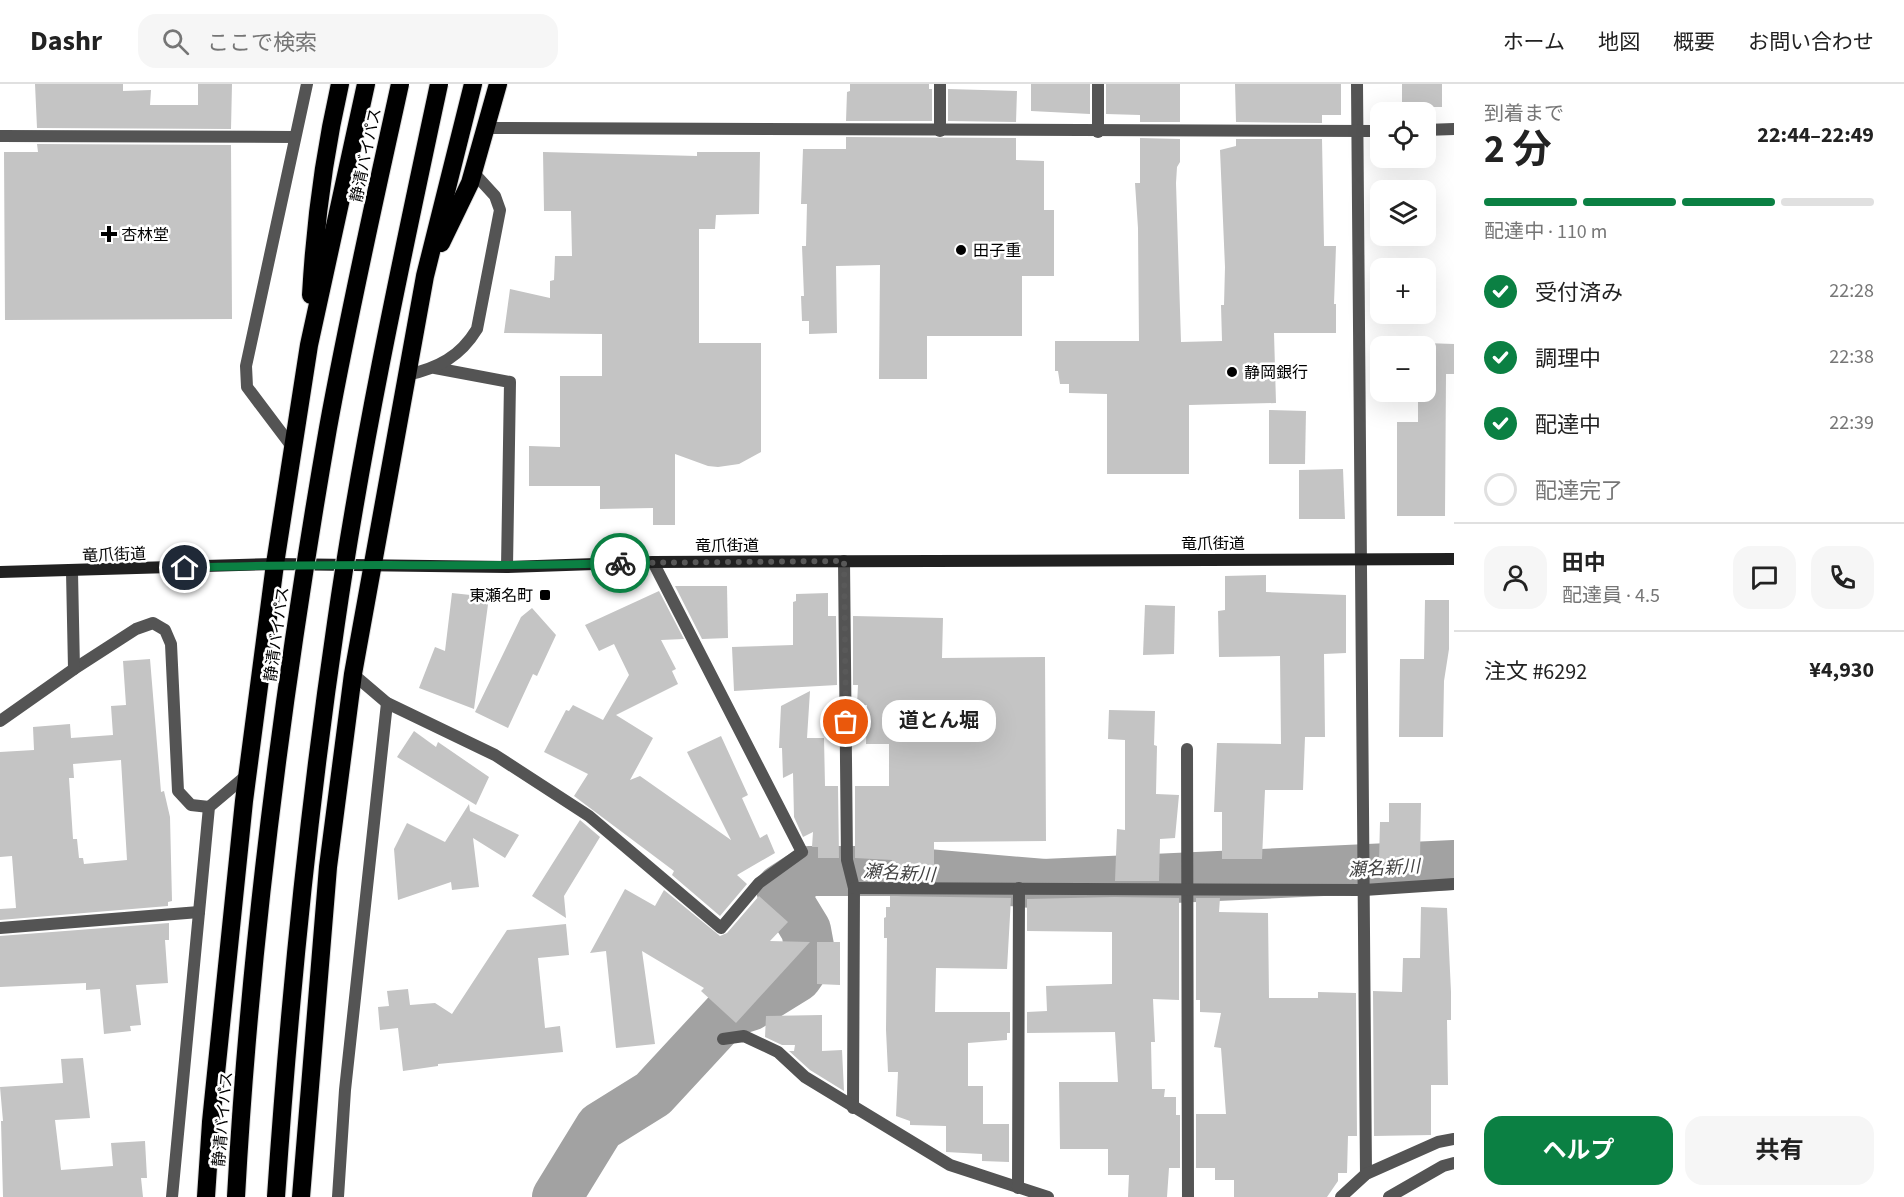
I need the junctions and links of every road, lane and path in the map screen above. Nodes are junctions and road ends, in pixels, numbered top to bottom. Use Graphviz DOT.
graph roads {
  1 [pos="307,84"];
  2 [pos="340,84"];
  3 [pos="366,84"];
  4 [pos="400,84"];
  5 [pos="439,84"];
  6 [pos="473,84"];
  7 [pos="498,84"];
  8 [pos="940,84"];
  9 [pos="1098,84"];
  10 [pos="1357,84"];
  11 [pos="486,128"];
  12 [pos="1454,129"];
  13 [pos="1370,130"];
  14 [pos="1436,130"];
  15 [pos="940,131"];
  16 [pos="1357,131"];
  17 [pos="1098,132"];
  18 [pos="0,136"];
  19 [pos="295,137"];
  20 [pos="473,172"];
  21 [pos="425,276"];
  22 [pos="309,345"];
  23 [pos="435,368"];
  24 [pos="407,375"];
  25 [pos="293,448"];
  26 [pos="1362,559"];
  27 [pos="1454,559"];
  28 [pos="844,561"];
  29 [pos="653,562"];
  30 [pos="275,564"];
  31 [pos="371,566"];
  32 [pos="507,567"];
  33 [pos="0,572"];
  34 [pos="72,572"];
  35 [pos="74,669"];
  36 [pos="353,674"];
  37 [pos="387,703"];
  38 [pos="0,721"];
  39 [pos="1187,749"];
  40 [pos="247,775"];
  41 [pos="209,807"];
  42 [pos="1454,884"];
  43 [pos="854,888"];
  44 [pos="1019,888"];
  45 [pos="1186,890"];
  46 [pos="1364,890"];
  47 [pos="199,912"];
  48 [pos="0,928"];
  49 [pos="723,1039"];
  50 [pos="853,1108"];
  51 [pos="1454,1139"];
  52 [pos="1454,1163"];
  53 [pos="1366,1174"];
  54 [pos="1018,1188"];
  55 [pos="172,1197"];
  56 [pos="206,1197"];
  57 [pos="236,1197"];
  58 [pos="276,1197"];
  59 [pos="301,1197"];
  60 [pos="338,1197"];
  61 [pos="1048,1197"];
  62 [pos="1188,1197"];
  63 [pos="1341,1197"];
  64 [pos="1389,1197"];
  1 -- 19 [label="street"];
  2 -- 22 [label="highway"];
  3 -- 22 [label="highway"];
  4 -- 57 [label="highway, 静清バイパス, bridge"];
  5 -- 58 [label="highway, bridge"];
  6 -- 21 [label="highway"];
  7 -- 11 [label="highway"];
  8 -- 15 [label="street"];
  9 -- 17 [label="street"];
  10 -- 16 [label="street"];
  11 -- 15 [label="street"];
  11 -- 20 [label="highway"];
  12 -- 14 [label="street"];
  13 -- 16 [label="street"];
  15 -- 17 [label="street"];
  16 -- 17 [label="street"];
  16 -- 26 [label="street"];
  18 -- 19 [label="street"];
  19 -- 25 [label="street"];
  20 -- 21 [label="highway"];
  20 -- 23 [label="street"];
  21 -- 24 [label="highway"];
  22 -- 25 [label="highway"];
  23 -- 24 [label="street"];
  23 -- 32 [label="street"];
  24 -- 31 [label="highway"];
  25 -- 30 [label="highway"];
  26 -- 27 [label="main road, 竜爪街道"];
  26 -- 28 [label="main road, 竜爪街道"];
  26 -- 46 [label="street"];
  28 -- 29 [label="main road, 竜爪街道"];
  28 -- 43 [label="street"];
  29 -- 32 [label="main road, 竜爪街道"];
  29 -- 37 [label="street"];
  30 -- 31 [label="main road, 竜爪街道"];
  30 -- 34 [label="main road, 竜爪街道"];
  30 -- 40 [label="highway"];
  31 -- 32 [label="main road, 竜爪街道"];
  31 -- 36 [label="highway"];
  33 -- 34 [label="main road, 竜爪街道"];
  34 -- 35 [label="street"];
  35 -- 38 [label="street"];
  35 -- 41 [label="street"];
  36 -- 37 [label="street"];
  36 -- 59 [label="highway"];
  37 -- 60 [label="street"];
  39 -- 45 [label="street"];
  40 -- 41 [label="street"];
  40 -- 56 [label="highway"];
  41 -- 47 [label="street"];
  42 -- 46 [label="street"];
  43 -- 44 [label="street"];
  43 -- 50 [label="street"];
  44 -- 45 [label="street"];
  44 -- 54 [label="street"];
  45 -- 46 [label="street"];
  45 -- 62 [label="street"];
  46 -- 53 [label="street"];
  47 -- 48 [label="street"];
  47 -- 55 [label="street"];
  49 -- 50 [label="street"];
  50 -- 54 [label="street"];
  51 -- 53 [label="street"];
  52 -- 64 [label="street"];
  53 -- 63 [label="street"];
  54 -- 61 [label="street"];
}
